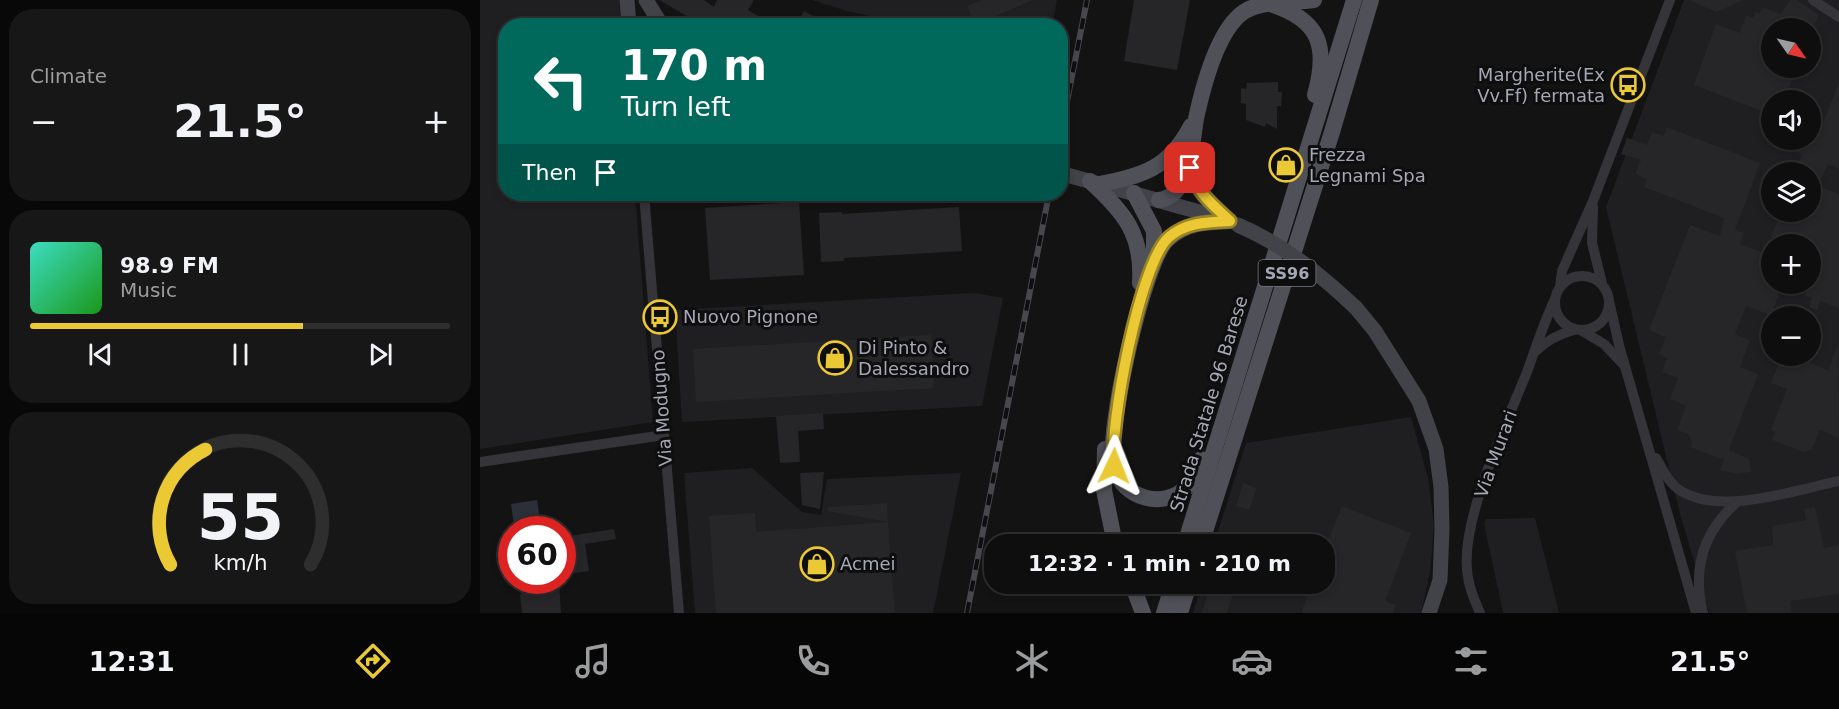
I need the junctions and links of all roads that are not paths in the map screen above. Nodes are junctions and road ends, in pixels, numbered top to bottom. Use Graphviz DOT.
graph roads {
  1 [pos="627,0"];
  2 [pos="646,0"];
  3 [pos="1314,0"];
  4 [pos="1354,0"];
  5 [pos="1371,0"];
  6 [pos="1670,0"];
  7 [pos="1813,0"];
  8 [pos="1269,4"];
  9 [pos="628,18"];
  10 [pos="657,18"];
  11 [pos="1839,18"];
  12 [pos="1197,114"];
  13 [pos="1190,158"];
  14 [pos="1068,175"];
  15 [pos="1091,182"];
  16 [pos="1134,193"];
  17 [pos="1159,200"];
  18 [pos="646,201"];
  19 [pos="1593,201"];
  20 [pos="1234,223"];
  21 [pos="1284,228"];
  22 [pos="1154,259"];
  23 [pos="1604,286"];
  24 [pos="1560,287"];
  25 [pos="1555,298"];
  26 [pos="1609,301"];
  27 [pos="1138,305"];
  28 [pos="1578,331"];
  29 [pos="1246,347"];
  30 [pos="1534,353"];
  31 [pos="1626,368"];
  32 [pos="1117,411"];
  33 [pos="664,435"];
  34 [pos="1648,441"];
  35 [pos="480,462"];
  36 [pos="1839,481"];
  37 [pos="1737,502"];
  38 [pos="1112,534"];
  39 [pos="1188,534"];
  40 [pos="1205,534"];
  41 [pos="1136,594"];
  42 [pos="1170,594"];
  43 [pos="1186,594"];
  44 [pos="679,613"];
  45 [pos="1143,613"];
  46 [pos="1164,613"];
  47 [pos="1180,613"];
  48 [pos="1429,613"];
  49 [pos="1480,613"];
  50 [pos="1696,613"];
  51 [pos="1703,613"];
  1 -- 9 [label="street"];
  2 -- 10 [label="street"];
  3 -- 8 [label="main road"];
  4 -- 21 [label="main road, Strada Statale 96 Barese / SS96"];
  5 -- 40 [label="main road, Strada Statale 96 Barese / SS96"];
  6 -- 19 [label="street, Via Murari"];
  7 -- 11 [label="street"];
  8 -- 12 [label="main road"];
  8 -- 21 [label="main road"];
  12 -- 13 [label="main road"];
  12 -- 15 [label="main road"];
  13 -- 17 [label="main road"];
  13 -- 20 [label="main road"];
  14 -- 15 [label="street"];
  15 -- 16 [label="street"];
  15 -- 27 [label="main road"];
  16 -- 17 [label="street"];
  16 -- 22 [label="main road"];
  17 -- 20 [label="street"];
  18 -- 33 [label="street, Via Modugno"];
  19 -- 23 [label="street, Via Murari"];
  19 -- 24 [label="street, Via Murari"];
  20 -- 22 [label="main road"];
  20 -- 48 [label="street, bridge"];
  21 -- 29 [label="main road, Strada Statale 96 Barese / SS96"];
  22 -- 27 [label="main road"];
  23 -- 24 [label="street"];
  23 -- 26 [label="street, Via Murari"];
  24 -- 25 [label="street, Via Murari"];
  25 -- 28 [label="street"];
  25 -- 30 [label="street, Via Murari"];
  26 -- 28 [label="street"];
  26 -- 31 [label="street, Via Murari"];
  27 -- 32 [label="main road"];
  28 -- 30 [label="street"];
  28 -- 31 [label="street"];
  29 -- 32 [label="main road"];
  29 -- 39 [label="main road, Strada Statale 96 Barese / SS96"];
  30 -- 49 [label="street, Via Murari"];
  31 -- 34 [label="street, Via Murari"];
  32 -- 38 [label="main road"];
  33 -- 35 [label="street"];
  33 -- 44 [label="street, Via Modugno"];
  34 -- 37 [label="street"];
  34 -- 50 [label="street"];
  36 -- 37 [label="street"];
  37 -- 51 [label="street"];
  41 -- 45 [label="main road"];
  42 -- 46 [label="main road"];
  43 -- 47 [label="main road"];
}
